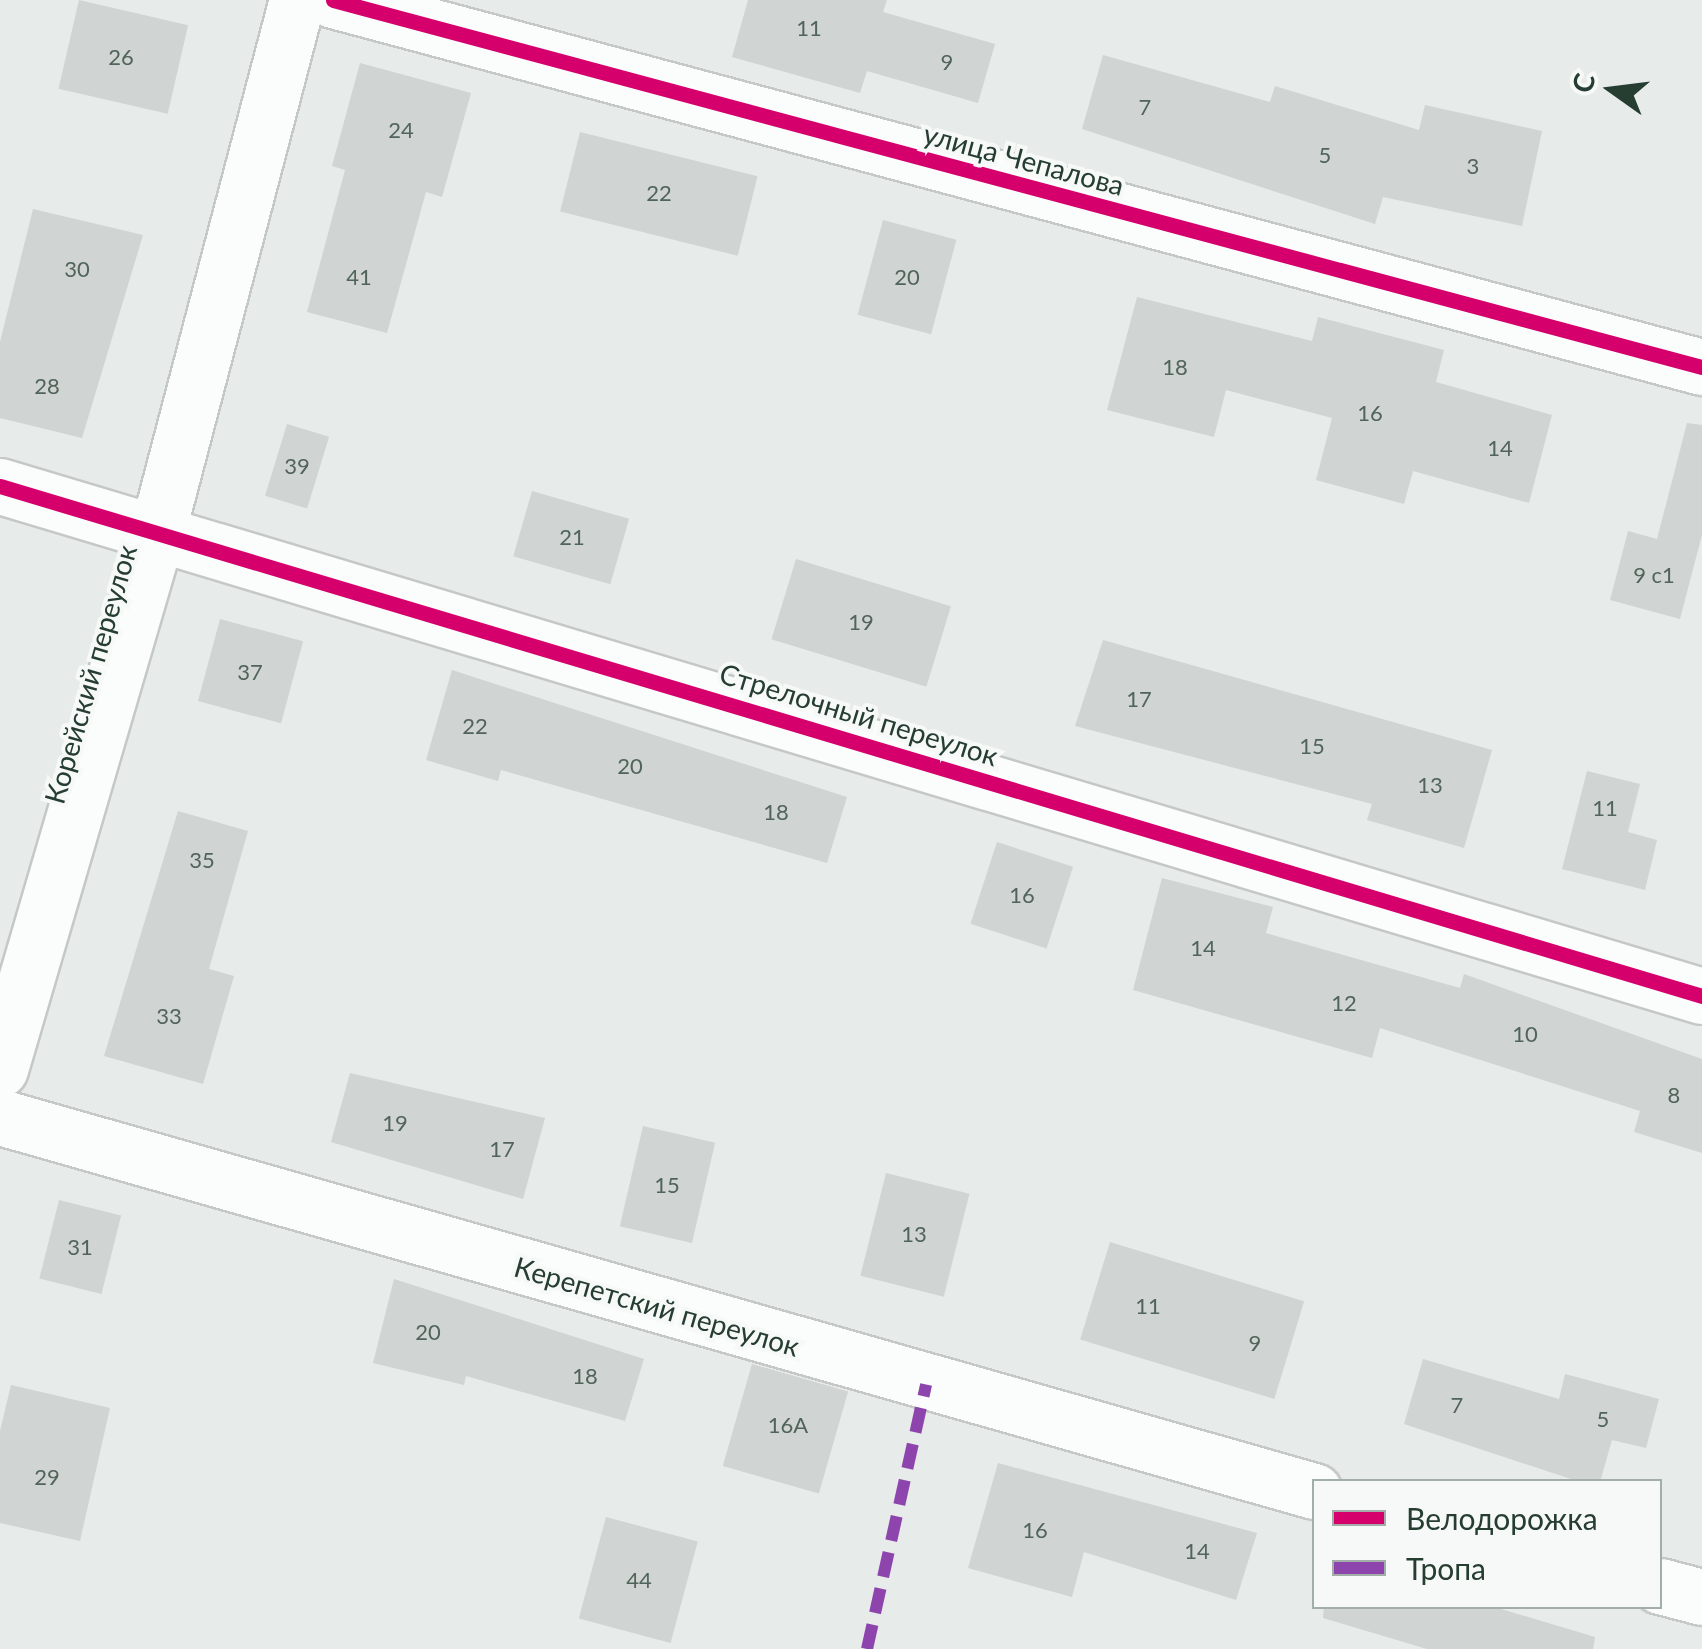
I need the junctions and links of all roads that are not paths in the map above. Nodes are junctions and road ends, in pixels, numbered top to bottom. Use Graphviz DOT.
graph roads {
  1 [pos="297,0"];
  2 [pos="333,0"];
  3 [pos="1702,367"];
  4 [pos="0,486"];
  5 [pos="158,529"];
  6 [pos="1702,996"];
  7 [pos="0,1069"];
  8 [pos="0,1117"];
  9 [pos="1312,1490"];
  10 [pos="1662,1587"];
  11 [pos="1702,1597"];
  1 -- 5 [label="street, Корейский переулок"];
  2 -- 3 [label="street, улица Чепалова"];
  4 -- 5 [label="street, Стрелочный переулок"];
  5 -- 6 [label="street, Стрелочный переулок"];
  5 -- 7 [label="street, Корейский переулок"];
  8 -- 9 [label="street, Керепетский переулок"];
  10 -- 11 [label="street"];
}
